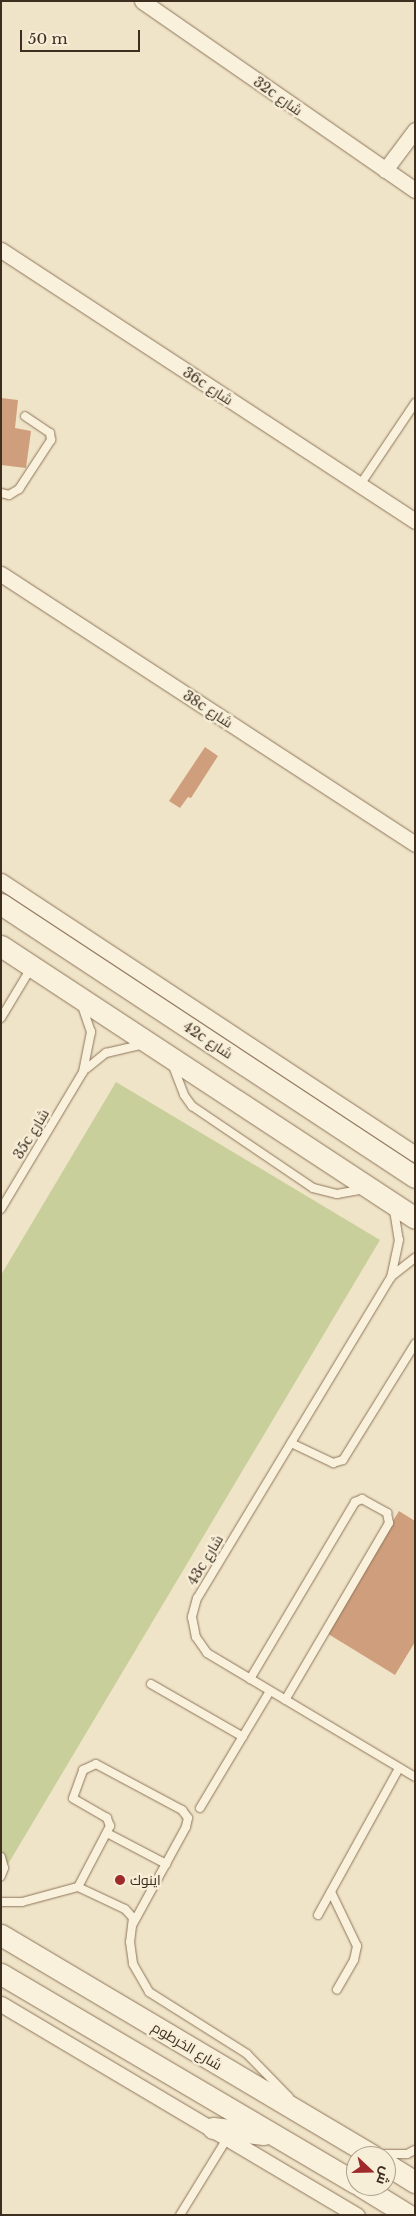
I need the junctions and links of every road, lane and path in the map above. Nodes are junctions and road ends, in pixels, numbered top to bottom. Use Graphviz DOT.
graph roads {
  1 [pos="142,1"];
  2 [pos="415,130"];
  3 [pos="385,170"];
  4 [pos="415,190"];
  5 [pos="1,250"];
  6 [pos="415,403"];
  7 [pos="25,416"];
  8 [pos="360,485"];
  9 [pos="1,493"];
  10 [pos="415,521"];
  11 [pos="1,574"];
  12 [pos="415,844"];
  13 [pos="1,881"];
  14 [pos="1,904"];
  15 [pos="1,946"];
  16 [pos="32,966"];
  17 [pos="74,994"];
  18 [pos="1,1018"];
  19 [pos="161,1051"];
  20 [pos="83,1072"];
  21 [pos="415,1154"];
  22 [pos="415,1177"];
  23 [pos="370,1188"];
  24 [pos="391,1202"];
  25 [pos="1,1209"];
  26 [pos="415,1218"];
  27 [pos="415,1258"];
  28 [pos="391,1277"];
  29 [pos="415,1344"];
  30 [pos="412,1356"];
  31 [pos="290,1443"];
  32 [pos="250,1679"];
  33 [pos="151,1684"];
  34 [pos="270,1691"];
  35 [pos="285,1700"];
  36 [pos="243,1737"];
  37 [pos="399,1768"];
  38 [pos="415,1777"];
  39 [pos="200,1808"];
  40 [pos="106,1833"];
  41 [pos="1,1857"];
  42 [pos="166,1864"];
  43 [pos="1,1876"];
  44 [pos="78,1887"];
  45 [pos="331,1892"];
  46 [pos="1,1902"];
  47 [pos="318,1915"];
  48 [pos="133,1924"];
  49 [pos="1,1935"];
  50 [pos="1,1974"];
  51 [pos="337,1989"];
  52 [pos="1,2004"];
  53 [pos="300,2113"];
  54 [pos="220,2133"];
  55 [pos="274,2136"];
  56 [pos="415,2150"];
  57 [pos="346,2154"];
  58 [pos="396,2155"];
  59 [pos="346,2162"];
  60 [pos="396,2170"];
  61 [pos="415,2182"];
  62 [pos="389,2196"];
  63 [pos="180,2215"];
  64 [pos="357,2215"];
  65 [pos="408,2215"];
  1 -- 3 [label="street, 32c شارع"];
  2 -- 3 [label="street"];
  3 -- 4 [label="street, 32c شارع"];
  5 -- 8 [label="street, 36c شارع"];
  6 -- 8 [label="lane"];
  7 -- 9 [label="lane"];
  8 -- 10 [label="street, 36c شارع"];
  11 -- 12 [label="street, 38c شارع"];
  13 -- 21 [label="street"];
  14 -- 22 [label="main road, 42c شارع"];
  15 -- 16 [label="main road"];
  16 -- 17 [label="main road"];
  16 -- 18 [label="lane"];
  17 -- 19 [label="main road"];
  17 -- 20 [label="lane, 35c شارع"];
  19 -- 20 [label="lane, 35c شارع"];
  19 -- 23 [label="main road"];
  19 -- 23 [label="lane"];
  20 -- 25 [label="lane, 35c شارع"];
  23 -- 24 [label="main road"];
  24 -- 26 [label="main road"];
  24 -- 28 [label="lane, 43c شارع"];
  27 -- 28 [label="lane, 43c شارع"];
  28 -- 31 [label="lane, 43c شارع"];
  29 -- 30 [label="lane"];
  30 -- 31 [label="lane"];
  31 -- 32 [label="lane, 43c شارع"];
  32 -- 34 [label="lane, 43c شارع"];
  32 -- 35 [label="lane"];
  33 -- 36 [label="lane"];
  34 -- 35 [label="lane, 43c شارع"];
  34 -- 36 [label="lane"];
  35 -- 37 [label="lane, 43c شارع"];
  36 -- 39 [label="lane"];
  37 -- 38 [label="lane, 43c شارع"];
  37 -- 45 [label="lane"];
  40 -- 42 [label="lane"];
  40 -- 42 [label="lane"];
  40 -- 44 [label="lane"];
  41 -- 43 [label="lane"];
  42 -- 48 [label="lane"];
  44 -- 46 [label="lane"];
  44 -- 48 [label="lane"];
  45 -- 47 [label="lane"];
  45 -- 51 [label="lane"];
  48 -- 53 [label="lane"];
  49 -- 53 [label="main road, شارع الخرطوم"];
  50 -- 55 [label="main road, شارع الخرطوم"];
  52 -- 54 [label="street"];
  53 -- 57 [label="main road, شارع الخرطوم"];
  54 -- 55 [label="main road"];
  54 -- 63 [label="lane"];
  54 -- 64 [label="street"];
  55 -- 59 [label="main road, شارع الخرطوم"];
  56 -- 58 [label="lane"];
  60 -- 61 [label="main road"];
  62 -- 65 [label="main road, شارع الخرطوم"];
}
